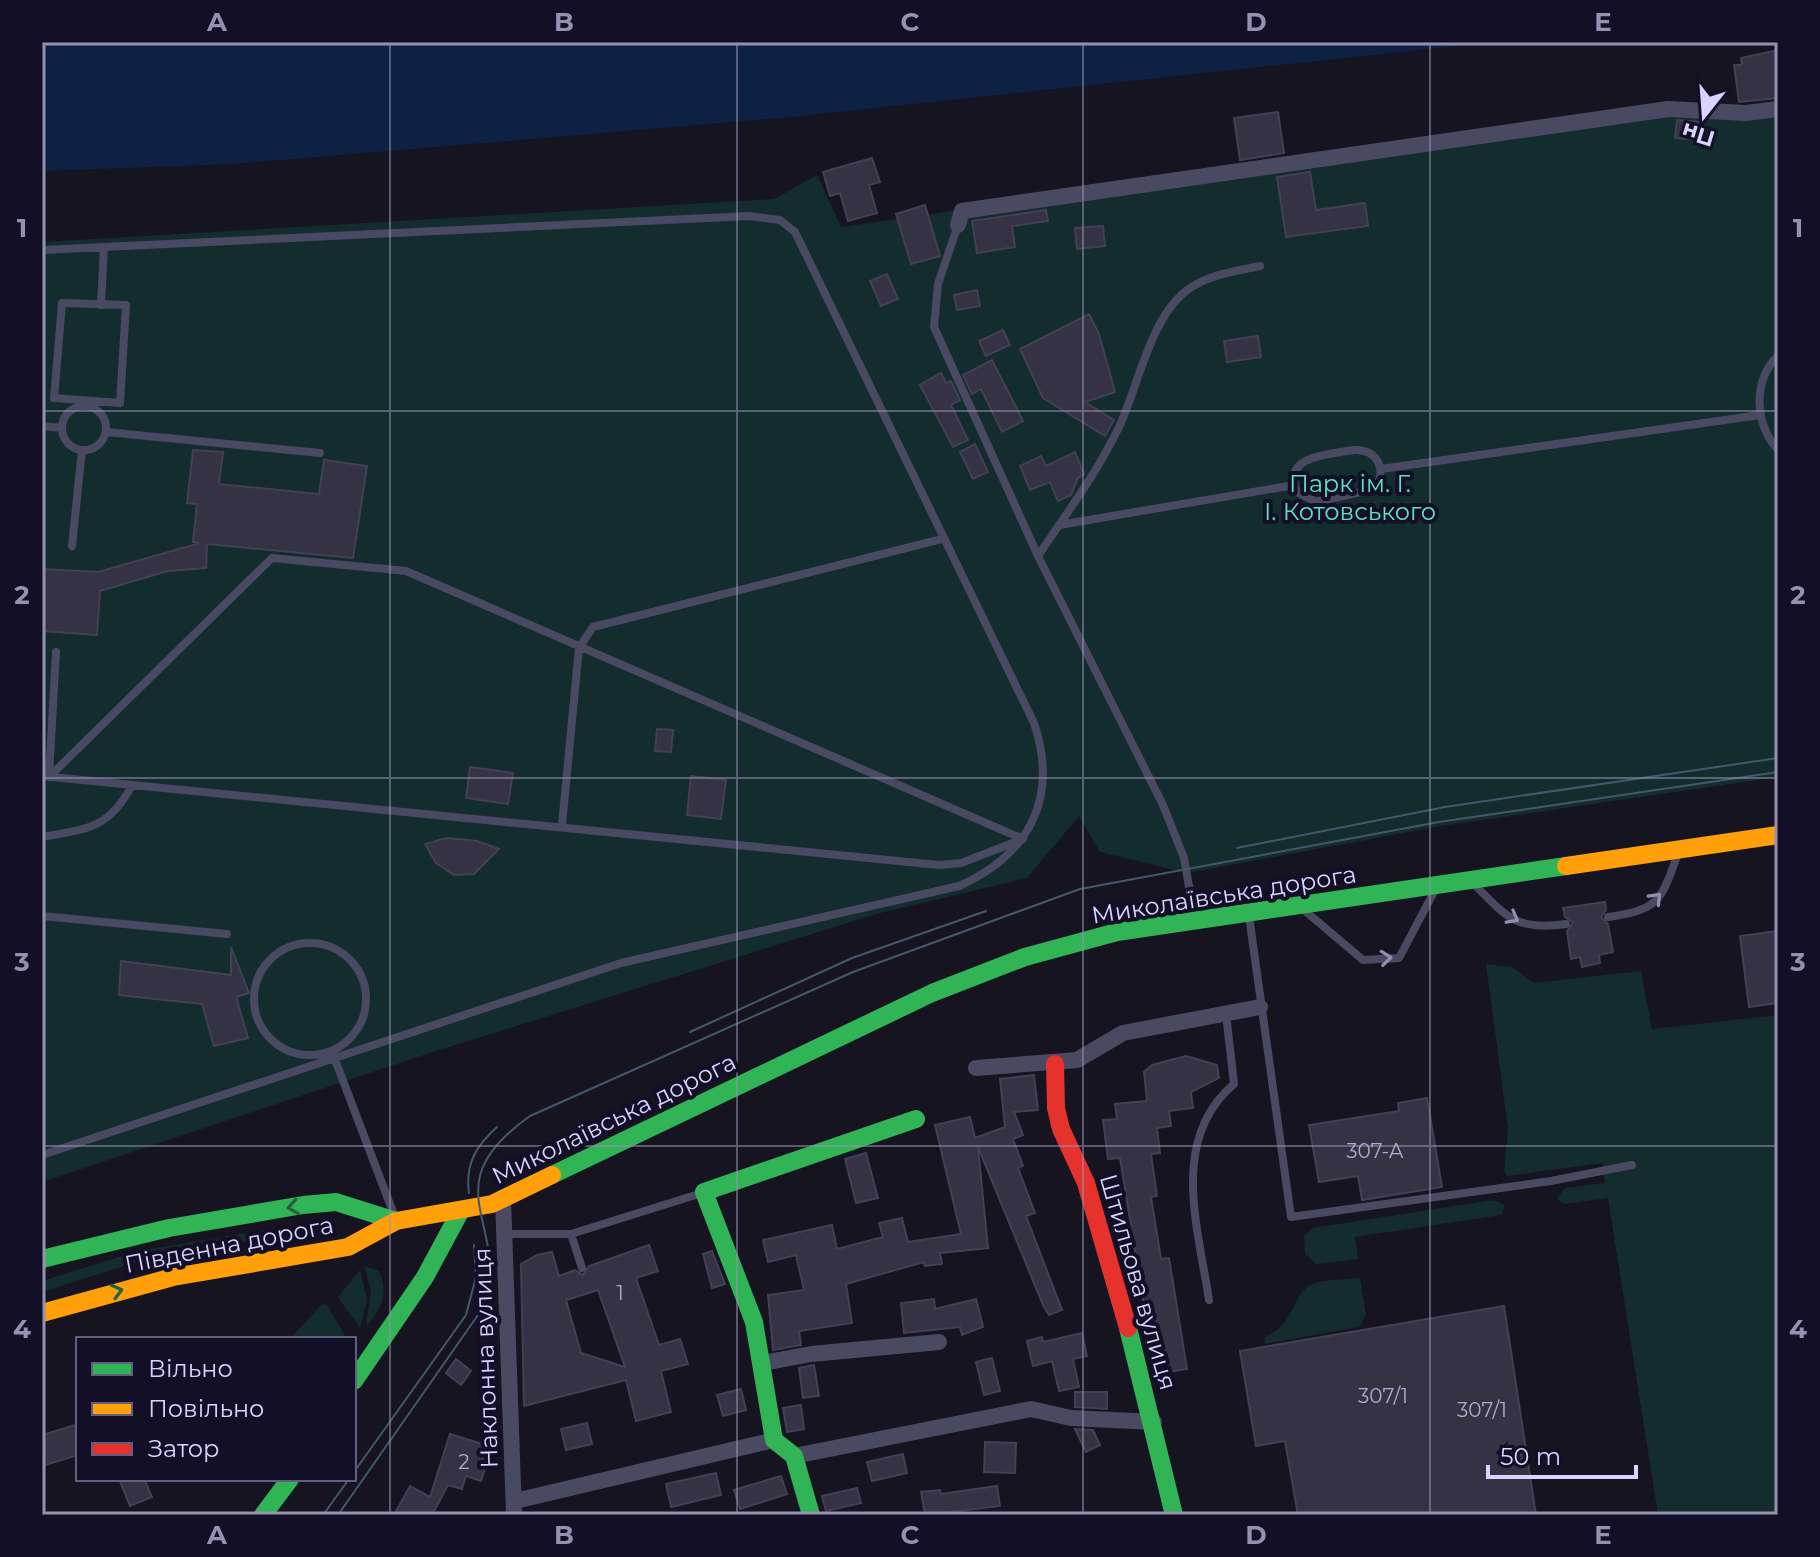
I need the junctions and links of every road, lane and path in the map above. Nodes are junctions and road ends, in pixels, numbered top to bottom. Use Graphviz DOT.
graph roads {
  1 [pos="1778,109"];
  2 [pos="958,225"];
  3 [pos="104,247"];
  4 [pos="42,250"];
  5 [pos="1260,266"];
  6 [pos="101,305"];
  7 [pos="1778,356"];
  8 [pos="85,403"];
  9 [pos="1760,415"];
  10 [pos="42,426"];
  11 [pos="62,428"];
  12 [pos="106,432"];
  13 [pos="82,450"];
  14 [pos="1778,450"];
  15 [pos="320,453"];
  16 [pos="1381,469"];
  17 [pos="1294,485"];
  18 [pos="1059,525"];
  19 [pos="942,539"];
  20 [pos="72,546"];
  21 [pos="1038,556"];
  22 [pos="579,648"];
  23 [pos="56,652"];
  24 [pos="42,767"];
  25 [pos="46,777"];
  26 [pos="132,785"];
  27 [pos="562,825"];
  28 [pos="1778,835"];
  29 [pos="42,837"];
  30 [pos="1023,839"];
  31 [pos="1679,850"];
  32 [pos="1472,881"];
  33 [pos="1437,886"];
  34 [pos="1300,907"];
  35 [pos="1249,915"];
  36 [pos="42,916"];
  37 [pos="1608,917"];
  38 [pos="1195,922"];
  39 [pos="1566,924"];
  40 [pos="227,934"];
  41 [pos="1260,1007"];
  42 [pos="1226,1014"];
  43 [pos="334,1055"];
  44 [pos="1055,1064"];
  45 [pos="976,1068"];
  46 [pos="916,1119"];
  47 [pos="42,1155"];
  48 [pos="1632,1165"];
  49 [pos="704,1192"];
  50 [pos="503,1199"];
  51 [pos="460,1212"];
  52 [pos="396,1221"];
  53 [pos="505,1234"];
  54 [pos="571,1234"];
  55 [pos="42,1259"];
  56 [pos="582,1268"];
  57 [pos="1209,1300"];
  58 [pos="42,1313"];
  59 [pos="939,1342"];
  60 [pos="763,1363"];
  61 [pos="356,1378"];
  62 [pos="1154,1422"];
  63 [pos="774,1440"];
  64 [pos="794,1456"];
  65 [pos="288,1481"];
  66 [pos="514,1508"];
  67 [pos="263,1515"];
  68 [pos="811,1515"];
  69 [pos="1174,1515"];
  1 -- 2 [label="street"];
  2 -- 21 [label="lane"];
  3 -- 4 [label="lane"];
  3 -- 6 [label="lane"];
  3 -- 19 [label="lane"];
  5 -- 18 [label="lane"];
  6 -- 8 [label="lane"];
  6 -- 8 [label="lane"];
  7 -- 9 [label="lane"];
  8 -- 11 [label="lane"];
  8 -- 12 [label="lane"];
  9 -- 14 [label="lane"];
  9 -- 16 [label="lane"];
  10 -- 11 [label="lane"];
  11 -- 13 [label="lane"];
  12 -- 13 [label="lane"];
  12 -- 15 [label="lane"];
  13 -- 20 [label="lane"];
  16 -- 17 [label="lane"];
  16 -- 17 [label="lane"];
  17 -- 18 [label="lane"];
  18 -- 21 [label="lane"];
  19 -- 22 [label="lane"];
  19 -- 30 [label="lane"];
  21 -- 38 [label="lane"];
  22 -- 25 [label="lane"];
  22 -- 27 [label="lane"];
  22 -- 30 [label="lane"];
  23 -- 25 [label="lane"];
  24 -- 25 [label="lane"];
  25 -- 26 [label="lane"];
  26 -- 27 [label="lane"];
  26 -- 29 [label="lane"];
  27 -- 30 [label="lane"];
  28 -- 31 [label="main road, Миколаївська дорога"];
  30 -- 43 [label="lane"];
  31 -- 32 [label="main road, Миколаївська дорога"];
  37 -- 31 [label="lane, one-way"];
  32 -- 33 [label="main road, Миколаївська дорога"];
  32 -- 39 [label="lane, one-way"];
  33 -- 34 [label="main road, Миколаївська дорога"];
  34 -- 33 [label="lane, one-way"];
  34 -- 35 [label="main road, Миколаївська дорога"];
  35 -- 38 [label="main road, Миколаївська дорога"];
  35 -- 41 [label="lane"];
  36 -- 40 [label="lane"];
  38 -- 50 [label="main road, Миколаївська дорога"];
  41 -- 42 [label="street"];
  41 -- 48 [label="lane"];
  42 -- 44 [label="street"];
  42 -- 57 [label="lane"];
  43 -- 43 [label="lane"];
  43 -- 47 [label="lane"];
  43 -- 52 [label="lane"];
  44 -- 45 [label="street"];
  44 -- 62 [label="main road, Штильова вулиця"];
  46 -- 49 [label="main road"];
  49 -- 54 [label="lane"];
  49 -- 60 [label="main road"];
  50 -- 51 [label="main road, Миколаївська дорога"];
  50 -- 53 [label="street, Наклонна вулиця"];
  51 -- 52 [label="main road, Миколаївська дорога"];
  51 -- 61 [label="main road"];
  52 -- 55 [label="main road, Південна дорога, one-way"];
  58 -- 52 [label="main road, Південна дорога, one-way"];
  53 -- 54 [label="lane"];
  53 -- 66 [label="street, Наклонна вулиця"];
  54 -- 56 [label="lane"];
  59 -- 60 [label="street"];
  60 -- 63 [label="main road"];
  62 -- 64 [label="street"];
  62 -- 69 [label="main road, Штильова вулиця"];
  63 -- 64 [label="main road"];
  63 -- 66 [label="street"];
  64 -- 68 [label="main road"];
  65 -- 67 [label="main road"];
}
